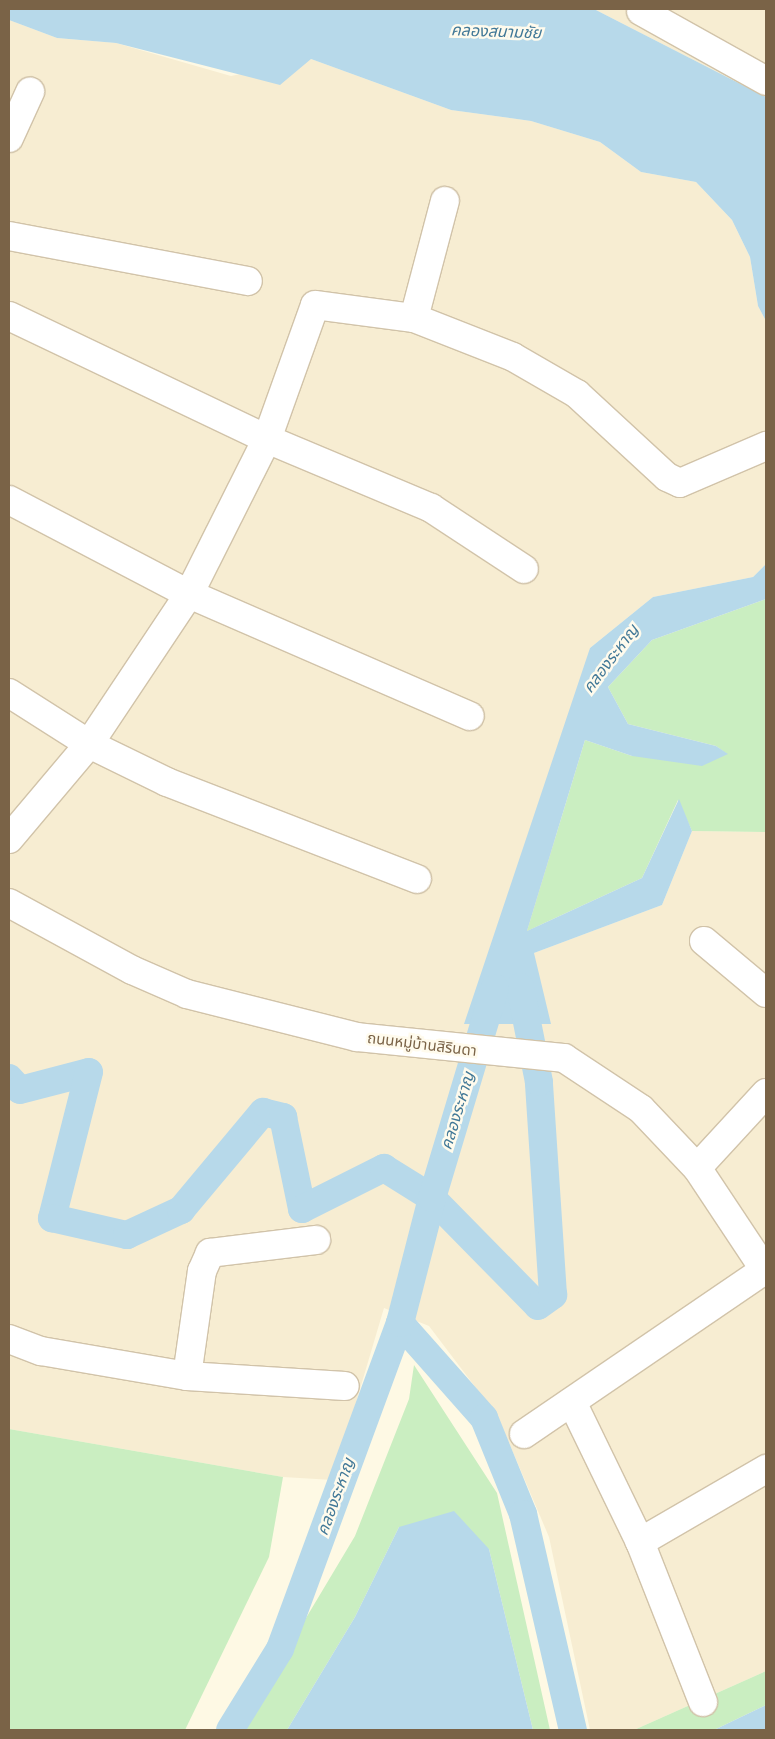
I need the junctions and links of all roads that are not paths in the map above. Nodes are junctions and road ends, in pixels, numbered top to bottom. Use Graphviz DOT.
graph roads {
  1 [pos="640,11"];
  2 [pos="766,80"];
  3 [pos="30,92"];
  4 [pos="9,138"];
  5 [pos="445,201"];
  6 [pos="9,236"];
  7 [pos="248,281"];
  8 [pos="9,316"];
  9 [pos="414,318"];
  10 [pos="267,439"];
  11 [pos="766,446"];
  12 [pos="9,500"];
  13 [pos="524,569"];
  14 [pos="189,594"];
  15 [pos="9,693"];
  16 [pos="470,716"];
  17 [pos="89,744"];
  18 [pos="9,839"];
  19 [pos="417,879"];
  20 [pos="9,903"];
  21 [pos="704,941"];
  22 [pos="766,993"];
  23 [pos="766,1093"];
  24 [pos="697,1168"];
  25 [pos="316,1240"];
  26 [pos="765,1271"];
  27 [pos="9,1340"];
  28 [pos="188,1376"];
  29 [pos="345,1386"];
  30 [pos="572,1402"];
  31 [pos="524,1434"];
  32 [pos="766,1469"];
  33 [pos="640,1542"];
  34 [pos="703,1702"];
  1 -- 2 [label="street"];
  3 -- 4 [label="street"];
  5 -- 9 [label="street"];
  6 -- 7 [label="street"];
  8 -- 10 [label="street"];
  9 -- 10 [label="street"];
  9 -- 11 [label="street"];
  10 -- 13 [label="street"];
  10 -- 14 [label="street"];
  12 -- 14 [label="street"];
  14 -- 16 [label="street"];
  14 -- 17 [label="street"];
  15 -- 17 [label="street"];
  17 -- 18 [label="street"];
  17 -- 19 [label="street"];
  20 -- 24 [label="street, ถนนหมู่บ้านสิรินดา"];
  21 -- 22 [label="street"];
  23 -- 24 [label="street"];
  24 -- 26 [label="street, ถนนหมู่บ้านสิรินดา"];
  25 -- 28 [label="street"];
  26 -- 30 [label="street"];
  27 -- 28 [label="street"];
  28 -- 29 [label="street"];
  30 -- 31 [label="street"];
  30 -- 33 [label="street"];
  32 -- 33 [label="street"];
  33 -- 34 [label="street"];
}
